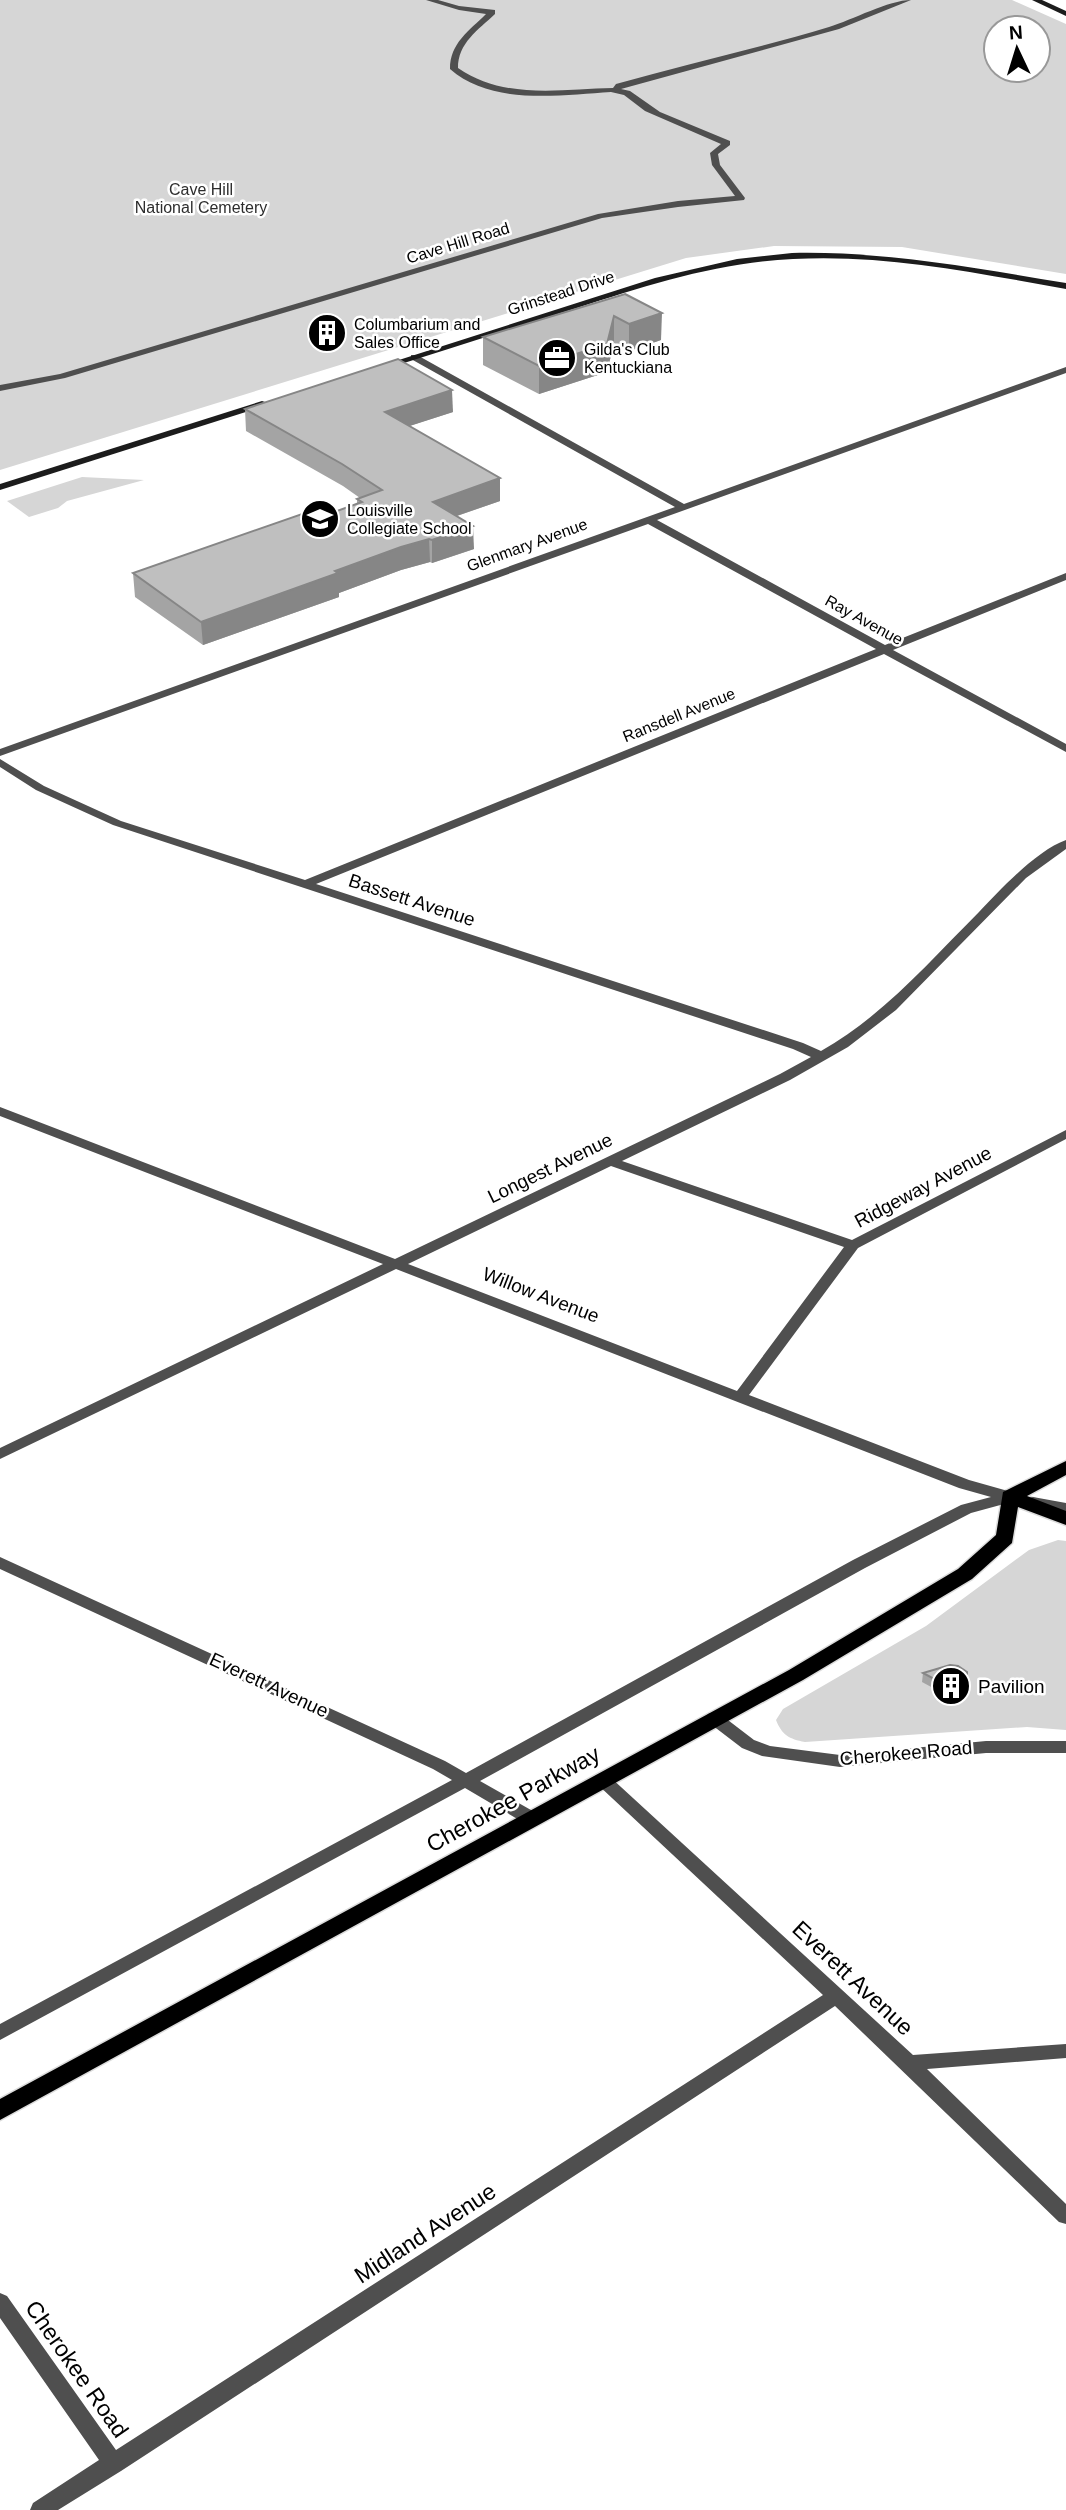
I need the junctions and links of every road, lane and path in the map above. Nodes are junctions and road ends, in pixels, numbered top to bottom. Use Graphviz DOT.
graph roads {
  1 [pos="430,0"];
  2 [pos="906,0"];
  3 [pos="1036,0"];
  4 [pos="1066,14"];
  5 [pos="615,90"];
  6 [pos="1066,286"];
  7 [pos="414,357"];
  8 [pos="376,369"];
  9 [pos="1066,370"];
  10 [pos="0,388"];
  11 [pos="273,401"];
  12 [pos="0,487"];
  13 [pos="681,506"];
  14 [pos="647,519"];
  15 [pos="1066,576"];
  16 [pos="884,648"];
  17 [pos="1066,749"];
  18 [pos="0,753"];
  19 [pos="0,762"];
  20 [pos="1066,844"];
  21 [pos="304,885"];
  22 [pos="821,1056"];
  23 [pos="0,1111"];
  24 [pos="1066,1134"];
  25 [pos="610,1161"];
  26 [pos="853,1245"];
  27 [pos="396,1264"];
  28 [pos="740,1397"];
  29 [pos="0,1454"];
  30 [pos="1066,1467"];
  31 [pos="1010,1497"];
  32 [pos="1066,1508"];
  33 [pos="1066,1518"];
  34 [pos="0,1563"];
  35 [pos="714,1718"];
  36 [pos="1066,1747"];
  37 [pos="467,1779"];
  38 [pos="603,1780"];
  39 [pos="532,1819"];
  40 [pos="836,1996"];
  41 [pos="0,2033"];
  42 [pos="1066,2051"];
  43 [pos="909,2063"];
  44 [pos="0,2110"];
  45 [pos="1066,2216"];
  46 [pos="0,2302"];
  47 [pos="114,2463"];
  48 [pos="40,2510"];
  1 -- 5 [label="street"];
  2 -- 5 [label="street"];
  3 -- 4 [label="main road"];
  5 -- 10 [label="street, Cave Hill Road"];
  6 -- 7 [label="main road, Grinstead Drive"];
  7 -- 8 [label="main road, Grinstead Drive"];
  7 -- 13 [label="street"];
  9 -- 13 [label="street, Glenmary Avenue"];
  11 -- 12 [label="main road"];
  13 -- 14 [label="street, Glenmary Avenue"];
  14 -- 16 [label="street, Ray Avenue"];
  14 -- 18 [label="street, Glenmary Avenue"];
  15 -- 16 [label="street, Ransdell Avenue"];
  16 -- 17 [label="street, Ray Avenue"];
  16 -- 21 [label="street, Ransdell Avenue"];
  19 -- 21 [label="street, Bassett Avenue"];
  20 -- 22 [label="street, Longest Avenue"];
  21 -- 22 [label="street, Bassett Avenue"];
  22 -- 25 [label="street, Longest Avenue"];
  23 -- 27 [label="street, Willow Avenue"];
  24 -- 26 [label="street, Ridgeway Avenue"];
  25 -- 26 [label="street"];
  25 -- 27 [label="street, Longest Avenue"];
  26 -- 28 [label="street, Ridgeway Avenue"];
  27 -- 28 [label="street, Willow Avenue"];
  27 -- 29 [label="street, Longest Avenue"];
  28 -- 31 [label="street, Willow Avenue"];
  30 -- 31 [label="main road, Cherokee Parkway"];
  31 -- 32 [label="street"];
  31 -- 33 [label="main road, Willow Avenue"];
  31 -- 35 [label="main road, Cherokee Parkway"];
  31 -- 37 [label="street, Cherokee Parkway"];
  34 -- 37 [label="street, Everett Avenue"];
  35 -- 36 [label="street, Cherokee Road"];
  35 -- 38 [label="main road, Cherokee Parkway"];
  37 -- 39 [label="street, Everett Avenue"];
  37 -- 41 [label="street, Cherokee Parkway"];
  38 -- 39 [label="main road, Cherokee Parkway"];
  38 -- 40 [label="street, Everett Avenue"];
  39 -- 44 [label="main road, Cherokee Parkway"];
  40 -- 43 [label="street, Everett Avenue"];
  40 -- 47 [label="street, Midland Avenue"];
  42 -- 43 [label="street"];
  43 -- 45 [label="street, Everett Avenue"];
  46 -- 47 [label="street, Cherokee Road"];
  47 -- 48 [label="street, Midland Avenue"];
}
